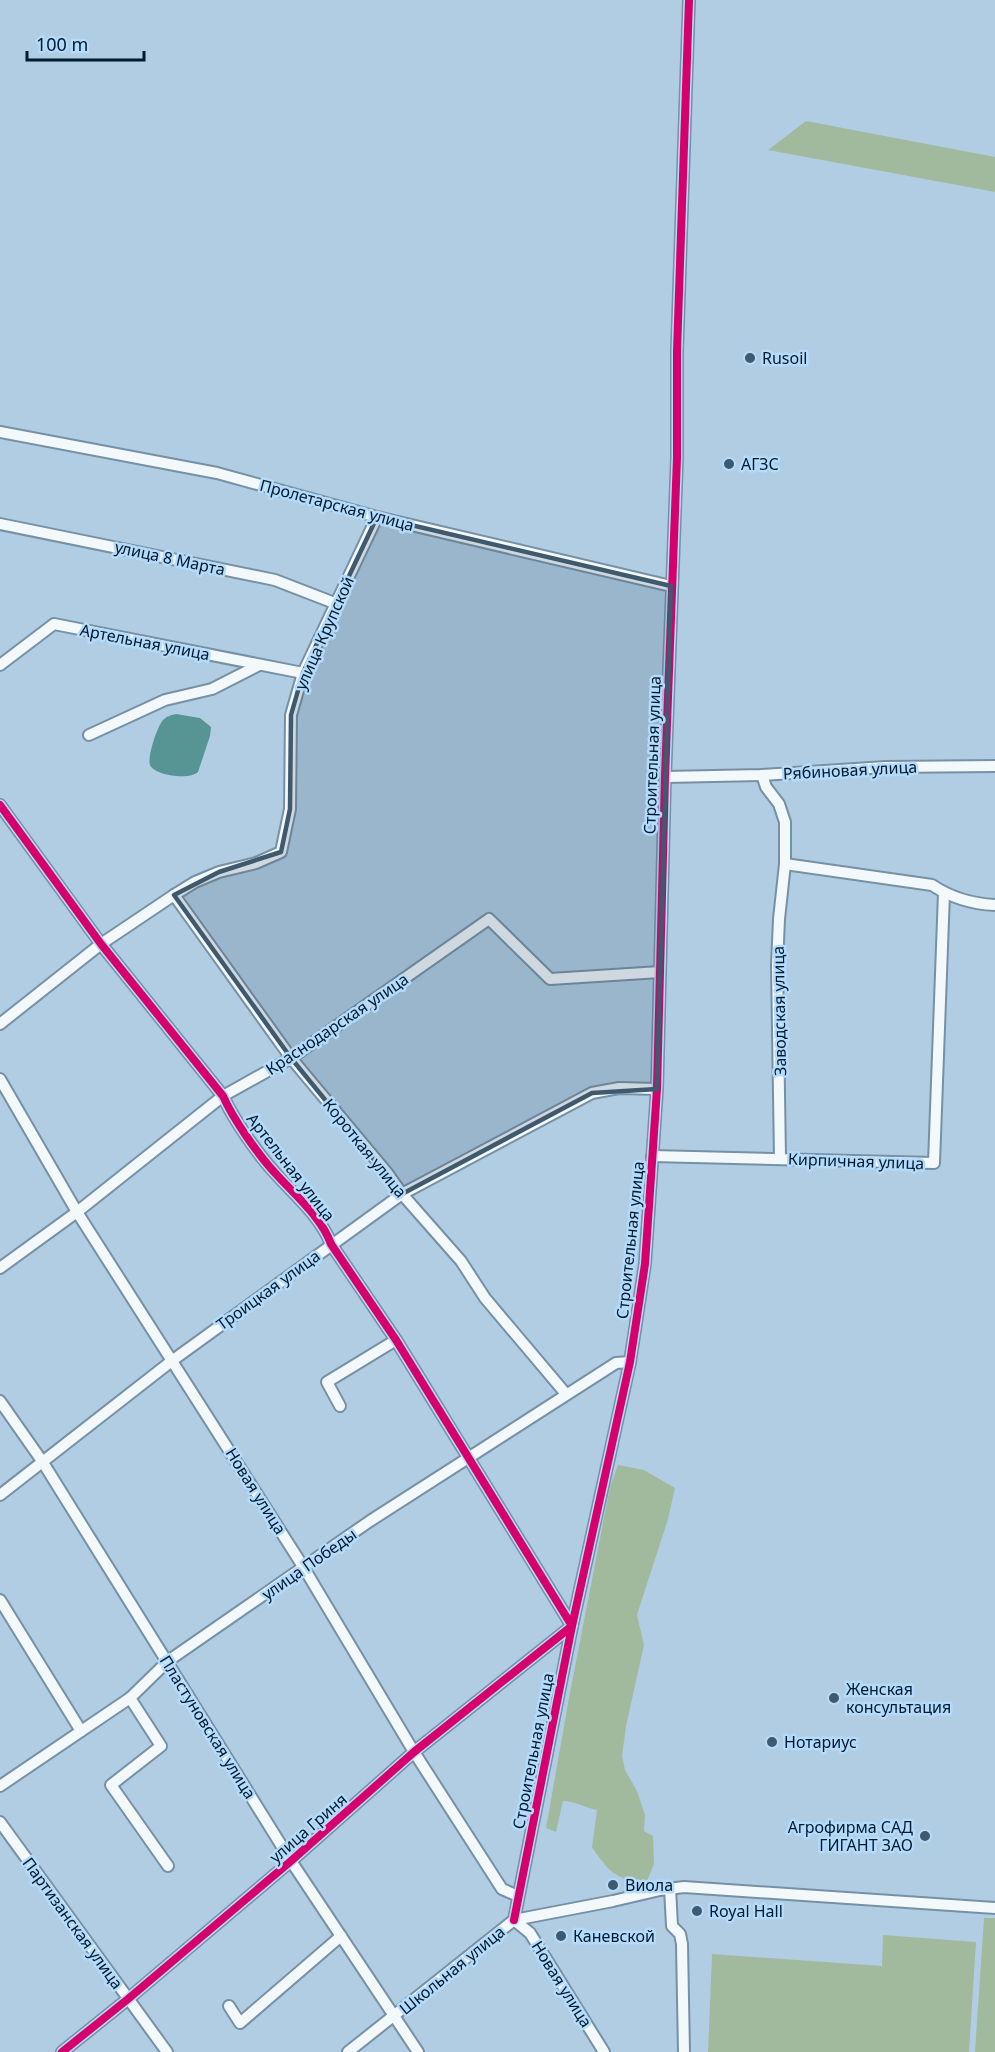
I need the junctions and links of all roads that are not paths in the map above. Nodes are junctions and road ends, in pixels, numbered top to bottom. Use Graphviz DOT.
graph roads {
  1 [pos="689,0"];
  2 [pos="0,432"];
  3 [pos="377,517"];
  4 [pos="0,524"];
  5 [pos="671,586"];
  6 [pos="337,604"];
  7 [pos="0,665"];
  8 [pos="259,665"];
  9 [pos="303,673"];
  10 [pos="89,735"];
  11 [pos="995,766"];
  12 [pos="762,775"];
  13 [pos="665,777"];
  14 [pos="0,805"];
  15 [pos="785,864"];
  16 [pos="944,893"];
  17 [pos="174,895"];
  18 [pos="995,905"];
  19 [pos="101,944"];
  20 [pos="660,972"];
  21 [pos="0,1024"];
  22 [pos="291,1058"];
  23 [pos="0,1079"];
  24 [pos="657,1089"];
  25 [pos="223,1096"];
  26 [pos="652,1156"];
  27 [pos="780,1158"];
  28 [pos="402,1194"];
  29 [pos="77,1212"];
  30 [pos="331,1244"];
  31 [pos="0,1268"];
  32 [pos="396,1340"];
  33 [pos="173,1360"];
  34 [pos="630,1362"];
  35 [pos="566,1394"];
  36 [pos="0,1401"];
  37 [pos="340,1406"];
  38 [pos="469,1458"];
  39 [pos="42,1461"];
  40 [pos="0,1495"];
  41 [pos="304,1568"];
  42 [pos="0,1600"];
  43 [pos="572,1626"];
  44 [pos="168,1661"];
  45 [pos="130,1698"];
  46 [pos="81,1731"];
  47 [pos="414,1752"];
  48 [pos="0,1786"];
  49 [pos="0,1822"];
  50 [pos="291,1861"];
  51 [pos="168,1866"];
  52 [pos="670,1888"];
  53 [pos="518,1896"];
  54 [pos="995,1908"];
  55 [pos="514,1920"];
  56 [pos="341,1936"];
  57 [pos="128,1999"];
  58 [pos="229,2007"];
  59 [pos="395,2016"];
  60 [pos="62,2052"];
  61 [pos="167,2052"];
  62 [pos="348,2052"];
  63 [pos="418,2052"];
  64 [pos="604,2052"];
  65 [pos="684,2052"];
  1 -- 5 [label="street, Строительная улица"];
  2 -- 3 [label="street, Пролетарская улица"];
  3 -- 5 [label="street, Пролетарская улица"];
  3 -- 6 [label="street, улица Крупской"];
  4 -- 6 [label="street, улица 8 Марта"];
  5 -- 13 [label="street, Строительная улица"];
  6 -- 9 [label="street, улица Крупской"];
  7 -- 8 [label="street, Артельная улица"];
  8 -- 9 [label="street, Артельная улица"];
  8 -- 10 [label="street"];
  9 -- 17 [label="street, улица Крупской"];
  11 -- 12 [label="street, Рябиновая улица"];
  12 -- 13 [label="street, Рябиновая улица"];
  12 -- 15 [label="street, Заводская улица"];
  13 -- 20 [label="street, Строительная улица"];
  14 -- 19 [label="street, Артельная улица"];
  15 -- 16 [label="street"];
  15 -- 27 [label="street, Заводская улица"];
  16 -- 18 [label="street"];
  16 -- 27 [label="street, Кирпичная улица"];
  17 -- 19 [label="street, улица Крупской"];
  17 -- 22 [label="street, Короткая улица"];
  19 -- 21 [label="street, улица Крупской"];
  19 -- 25 [label="street, Артельная улица"];
  20 -- 22 [label="street, Краснодарская улица"];
  20 -- 24 [label="street, Строительная улица"];
  22 -- 25 [label="street, Краснодарская улица"];
  22 -- 28 [label="street, Короткая улица"];
  23 -- 29 [label="street, Новая улица"];
  24 -- 26 [label="street, Строительная улица"];
  24 -- 28 [label="street, Троицкая улица"];
  25 -- 29 [label="street, Краснодарская улица"];
  25 -- 30 [label="street, Артельная улица"];
  26 -- 27 [label="street, Кирпичная улица"];
  26 -- 34 [label="street, Строительная улица"];
  28 -- 30 [label="street, Троицкая улица"];
  28 -- 35 [label="street, Короткая улица"];
  29 -- 31 [label="street, Краснодарская улица"];
  29 -- 33 [label="street, Новая улица"];
  30 -- 32 [label="street, Артельная улица"];
  30 -- 33 [label="street, Троицкая улица"];
  32 -- 37 [label="street"];
  32 -- 38 [label="street, Артельная улица"];
  33 -- 39 [label="street, Троицкая улица"];
  33 -- 41 [label="street, Новая улица"];
  34 -- 35 [label="street, улица Победы"];
  34 -- 43 [label="street, Строительная улица"];
  35 -- 38 [label="street, улица Победы"];
  36 -- 39 [label="street, Пластуновская улица"];
  38 -- 41 [label="street, улица Победы"];
  38 -- 43 [label="street, Артельная улица"];
  39 -- 40 [label="street, Троицкая улица"];
  39 -- 44 [label="street, Пластуновская улица"];
  41 -- 44 [label="street, улица Победы"];
  41 -- 47 [label="street, Новая улица"];
  42 -- 46 [label="street"];
  43 -- 47 [label="street, улица Гриня"];
  43 -- 53 [label="street, Строительная улица"];
  44 -- 45 [label="street, улица Победы"];
  44 -- 50 [label="street, Пластуновская улица"];
  45 -- 46 [label="street, улица Победы"];
  45 -- 51 [label="street"];
  46 -- 48 [label="street, улица Победы"];
  47 -- 50 [label="street, улица Гриня"];
  47 -- 53 [label="street, Новая улица"];
  49 -- 57 [label="street, Партизанская улица"];
  50 -- 56 [label="street, Пластуновская улица"];
  50 -- 57 [label="street, улица Гриня"];
  52 -- 54 [label="street, Школьная улица"];
  52 -- 55 [label="street, Школьная улица"];
  52 -- 65 [label="street"];
  53 -- 55 [label="street, Строительная улица"];
  55 -- 59 [label="street, Школьная улица"];
  55 -- 64 [label="street, Новая улица"];
  56 -- 58 [label="street"];
  56 -- 59 [label="street, Пластуновская улица"];
  57 -- 60 [label="street, улица Гриня"];
  57 -- 61 [label="street, Партизанская улица"];
  59 -- 62 [label="street, Школьная улица"];
  59 -- 63 [label="street, Пластуновская улица"];
}
